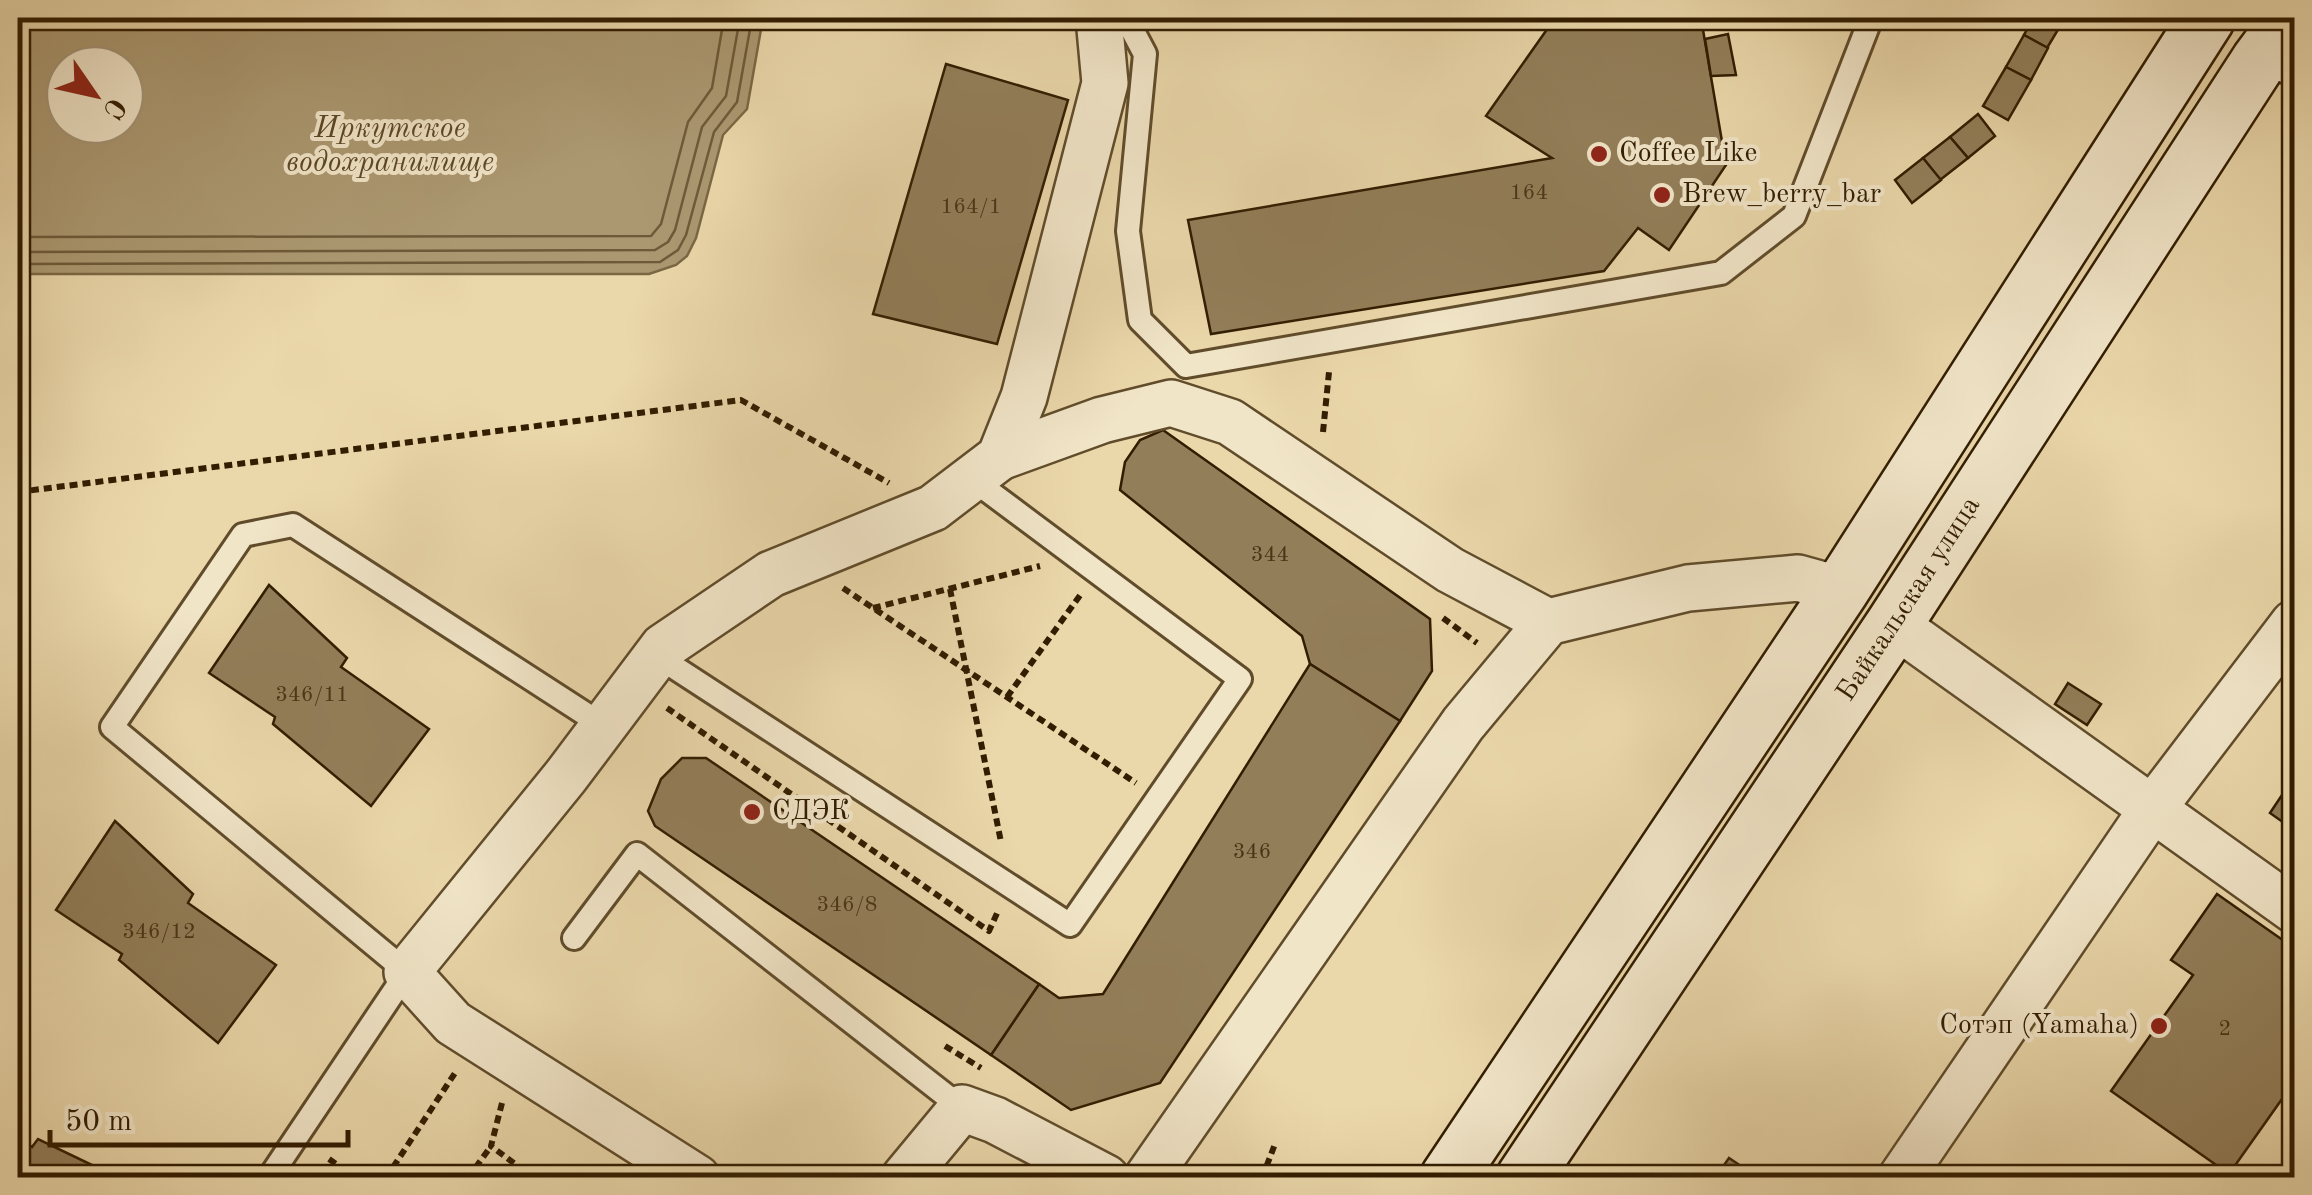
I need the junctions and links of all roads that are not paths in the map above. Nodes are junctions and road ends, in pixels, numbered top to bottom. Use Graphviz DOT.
graph roads {
  1 [pos="1099,18"];
  2 [pos="1126,18"];
  3 [pos="1871,18"];
  4 [pos="2208,18"];
  5 [pos="2282,51"];
  6 [pos="986,468"];
  7 [pos="1841,590"];
  8 [pos="1548,622"];
  9 [pos="2294,623"];
  10 [pos="1894,624"];
  11 [pos="646,671"];
  12 [pos="604,726"];
  13 [pos="2153,808"];
  14 [pos="2294,910"];
  15 [pos="574,938"];
  16 [pos="407,972"];
  17 [pos="962,1108"];
  18 [pos="270,1178"];
  19 [pos="697,1178"];
  20 [pos="904,1178"];
  21 [pos="1106,1178"];
  22 [pos="1147,1178"];
  23 [pos="1448,1178"];
  24 [pos="1524,1178"];
  25 [pos="1901,1178"];
  1 -- 6 [label="street"];
  2 -- 3 [label="lane"];
  4 -- 7 [label="main road"];
  5 -- 10 [label="main road, Байкальская улица"];
  6 -- 8 [label="street"];
  6 -- 11 [label="street"];
  6 -- 11 [label="lane"];
  7 -- 8 [label="street"];
  7 -- 23 [label="main road"];
  8 -- 22 [label="street"];
  9 -- 13 [label="street"];
  10 -- 13 [label="street"];
  10 -- 24 [label="main road, Байкальская улица"];
  11 -- 12 [label="street"];
  12 -- 16 [label="street"];
  12 -- 16 [label="lane"];
  13 -- 14 [label="street"];
  13 -- 25 [label="street"];
  15 -- 17 [label="lane"];
  16 -- 18 [label="lane"];
  16 -- 19 [label="street"];
  17 -- 20 [label="street"];
  17 -- 21 [label="street"];
}
